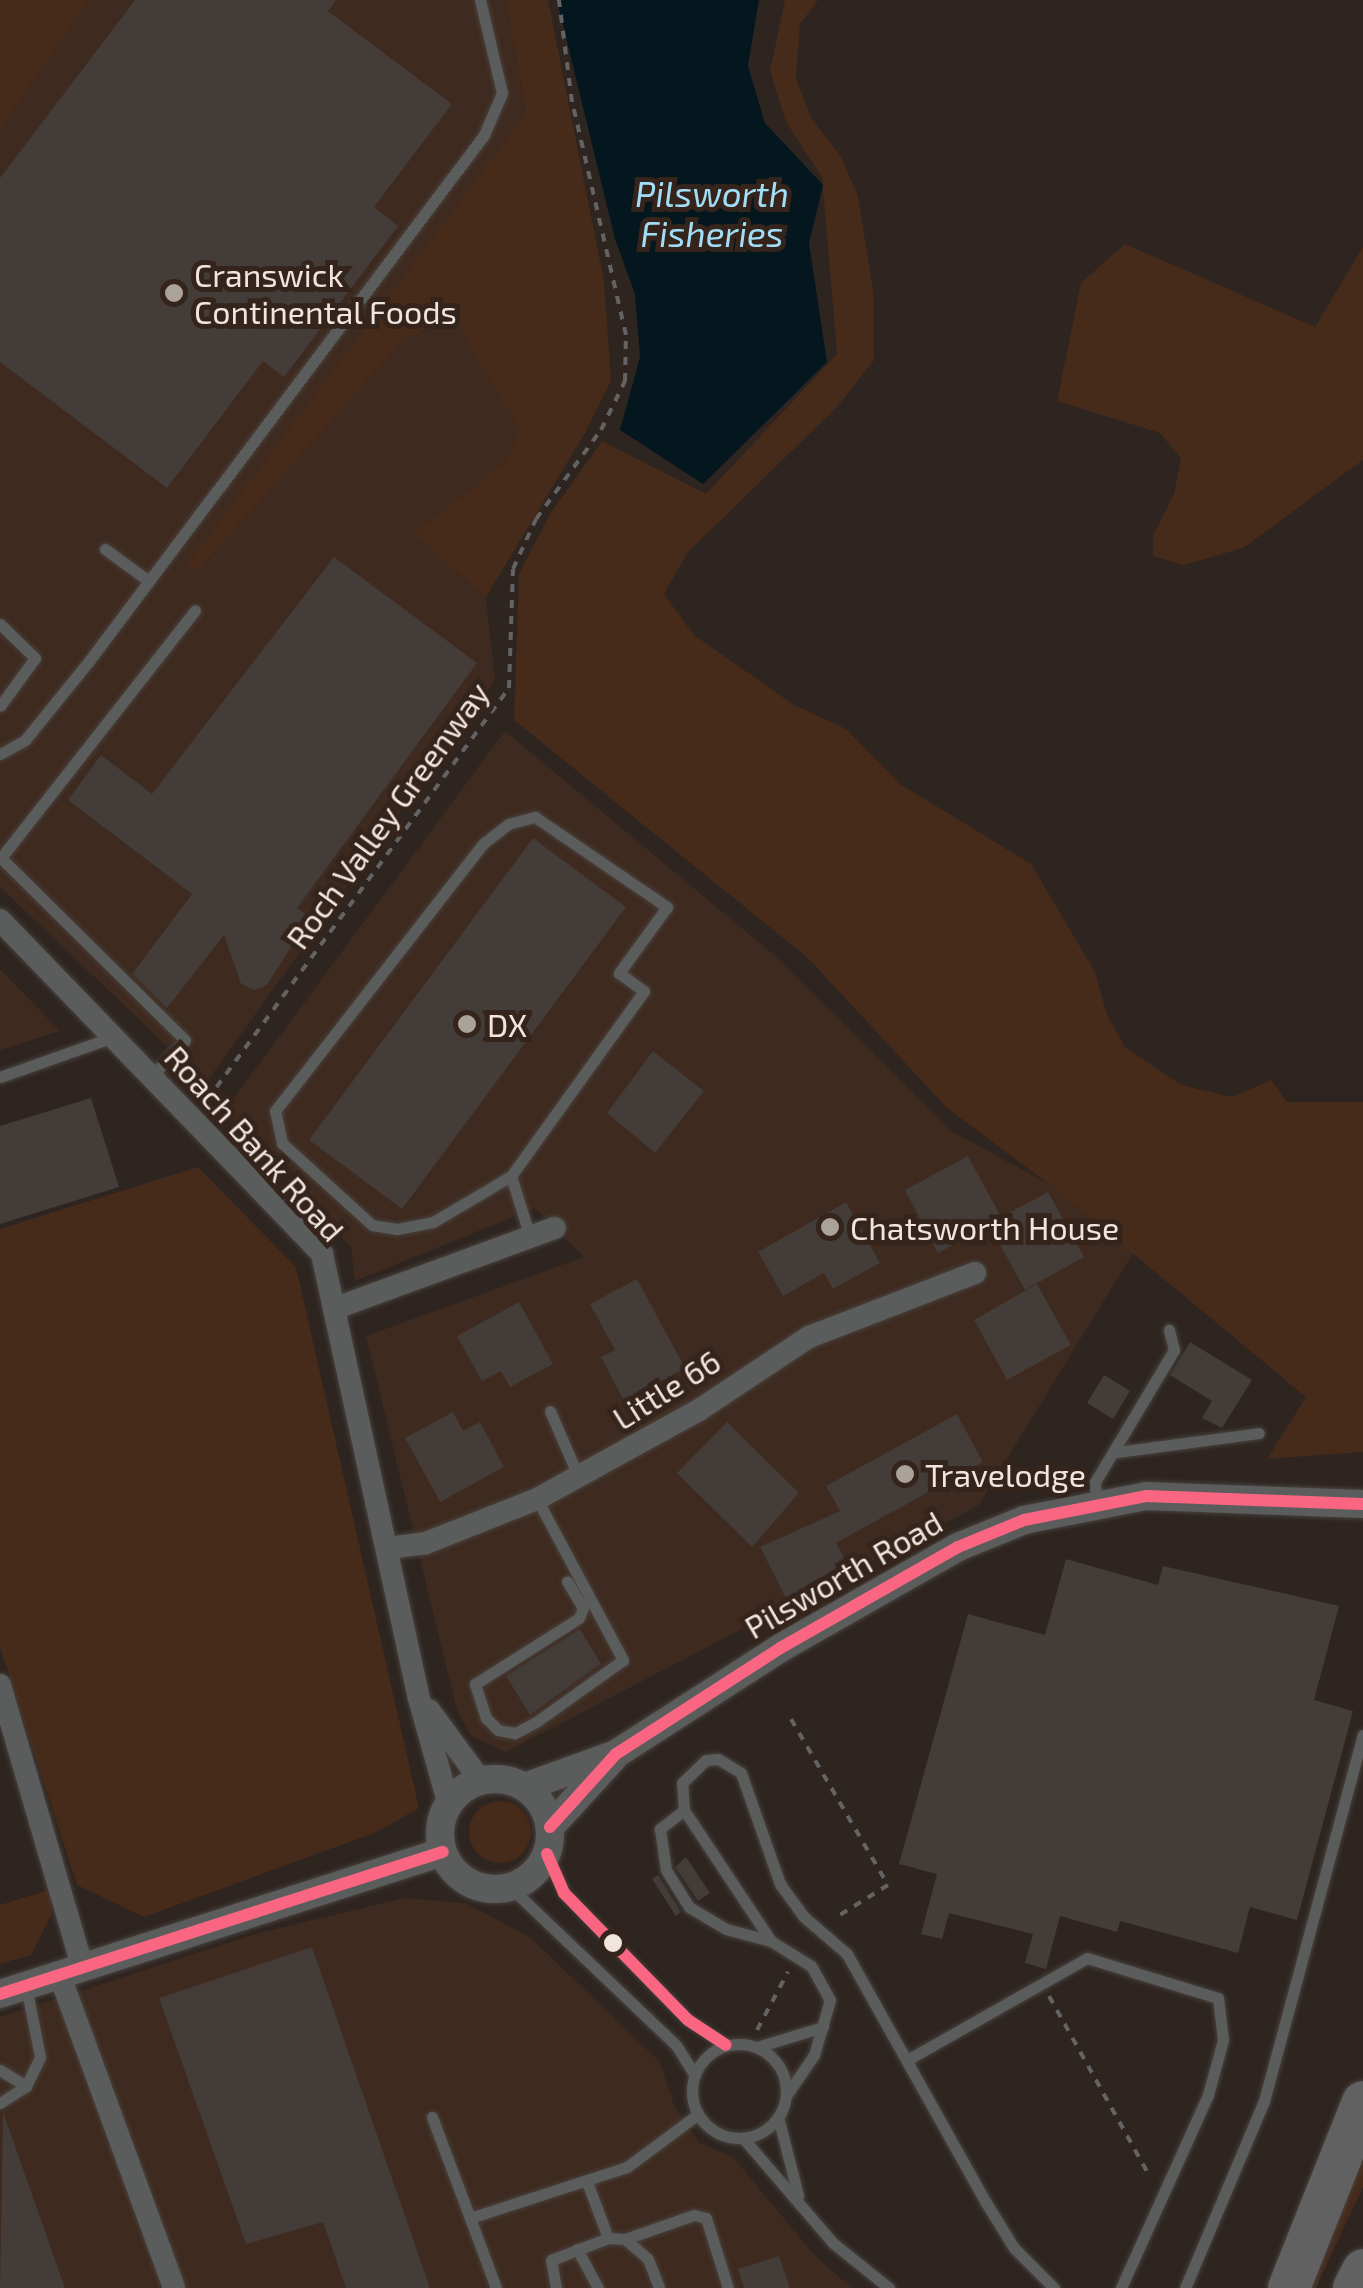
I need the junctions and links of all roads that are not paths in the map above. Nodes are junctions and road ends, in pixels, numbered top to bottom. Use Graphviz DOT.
graph roads {
  1 [pos="480,0"];
  2 [pos="105,548"];
  3 [pos="146,579"];
  4 [pos="195,610"];
  5 [pos="0,624"];
  6 [pos="0,706"];
  7 [pos="0,754"];
  8 [pos="0,859"];
  9 [pos="0,920"];
  10 [pos="113,1037"];
  11 [pos="0,1076"];
  12 [pos="151,1077"];
  13 [pos="511,1176"];
  14 [pos="556,1228"];
  15 [pos="530,1237"];
  16 [pos="975,1273"];
  17 [pos="336,1308"];
  18 [pos="1170,1330"];
  19 [pos="550,1411"];
  20 [pos="1258,1433"];
  21 [pos="1117,1452"];
  22 [pos="579,1478"];
  23 [pos="538,1499"];
  24 [pos="1096,1502"];
  25 [pos="1363,1504"];
  26 [pos="387,1548"];
  27 [pos="567,1581"];
  28 [pos="0,1685"];
  29 [pos="418,1695"];
  30 [pos="1363,1736"];
  31 [pos="616,1754"];
  32 [pos="481,1781"];
  33 [pos="525,1788"];
  34 [pos="449,1805"];
  35 [pos="684,1810"];
  36 [pos="548,1840"];
  37 [pos="443,1852"];
  38 [pos="510,1887"];
  39 [pos="771,1941"];
  40 [pos="72,1972"];
  41 [pos="13,1990"];
  42 [pos="823,2027"];
  43 [pos="726,2045"];
  44 [pos="752,2046"];
  45 [pos="907,2060"];
  46 [pos="0,2070"];
  47 [pos="694,2074"];
  48 [pos="26,2086"];
  49 [pos="786,2096"];
  50 [pos="1363,2102"];
  51 [pos="0,2103"];
  52 [pos="698,2114"];
  53 [pos="432,2117"];
  54 [pos="778,2117"];
  55 [pos="743,2138"];
  56 [pos="587,2182"];
  57 [pos="799,2200"];
  58 [pos="470,2218"];
  59 [pos="608,2238"];
  60 [pos="625,2239"];
  61 [pos="577,2250"];
  62 [pos="1363,2270"];
  63 [pos="885,2287"];
  64 [pos="174,2288"];
  65 [pos="496,2288"];
  66 [pos="556,2288"];
  67 [pos="598,2288"];
  68 [pos="659,2288"];
  69 [pos="728,2288"];
  70 [pos="1054,2288"];
  71 [pos="1121,2288"];
  72 [pos="1185,2288"];
  73 [pos="1289,2288"];
  74 [pos="1354,2288"];
  1 -- 3 [label="lane"];
  2 -- 3 [label="lane"];
  3 -- 7 [label="lane"];
  4 -- 8 [label="lane"];
  5 -- 6 [label="lane"];
  8 -- 12 [label="lane"];
  9 -- 10 [label="street, Roach Bank Road"];
  10 -- 11 [label="lane"];
  10 -- 12 [label="street, Roach Bank Road"];
  12 -- 17 [label="street, Roach Bank Road"];
  13 -- 13 [label="lane"];
  13 -- 15 [label="lane"];
  14 -- 15 [label="street"];
  15 -- 17 [label="street"];
  16 -- 22 [label="street, Little 66"];
  17 -- 26 [label="street, Roach Bank Road"];
  18 -- 21 [label="lane"];
  19 -- 22 [label="lane"];
  20 -- 21 [label="lane"];
  21 -- 24 [label="lane"];
  22 -- 23 [label="street, Little 66"];
  23 -- 26 [label="street, Little 66"];
  23 -- 27 [label="lane"];
  24 -- 25 [label="street, Pilsworth Road"];
  24 -- 31 [label="street, Pilsworth Road"];
  26 -- 29 [label="street, Roach Bank Road"];
  28 -- 40 [label="street"];
  29 -- 32 [label="street, Roach Bank Road"];
  29 -- 34 [label="street, Roach Bank Road"];
  30 -- 72 [label="lane"];
  31 -- 33 [label="street, Pilsworth Road"];
  31 -- 36 [label="street, Pilsworth Road"];
  32 -- 33 [label="street"];
  32 -- 34 [label="street"];
  33 -- 36 [label="street"];
  34 -- 37 [label="street"];
  35 -- 39 [label="lane"];
  35 -- 39 [label="lane"];
  35 -- 45 [label="lane"];
  36 -- 38 [label="street"];
  36 -- 43 [label="lane"];
  37 -- 38 [label="street"];
  37 -- 40 [label="street"];
  38 -- 47 [label="lane"];
  39 -- 42 [label="lane"];
  40 -- 41 [label="street"];
  40 -- 64 [label="street"];
  41 -- 48 [label="lane"];
  42 -- 44 [label="lane"];
  42 -- 49 [label="lane"];
  43 -- 44 [label="lane"];
  43 -- 47 [label="lane"];
  44 -- 49 [label="lane"];
  45 -- 70 [label="lane"];
  45 -- 71 [label="lane"];
  46 -- 48 [label="lane"];
  47 -- 52 [label="lane"];
  48 -- 51 [label="lane"];
  49 -- 54 [label="lane"];
  50 -- 73 [label="highway"];
  52 -- 55 [label="lane"];
  52 -- 56 [label="lane"];
  53 -- 58 [label="lane"];
  54 -- 55 [label="lane"];
  54 -- 57 [label="lane"];
  55 -- 57 [label="lane"];
  56 -- 58 [label="lane"];
  56 -- 59 [label="lane"];
  57 -- 63 [label="lane"];
  58 -- 65 [label="lane"];
  59 -- 60 [label="lane"];
  59 -- 61 [label="lane"];
  60 -- 68 [label="lane"];
  60 -- 69 [label="lane"];
  61 -- 66 [label="lane"];
  61 -- 67 [label="lane"];
  62 -- 74 [label="highway"];
}
